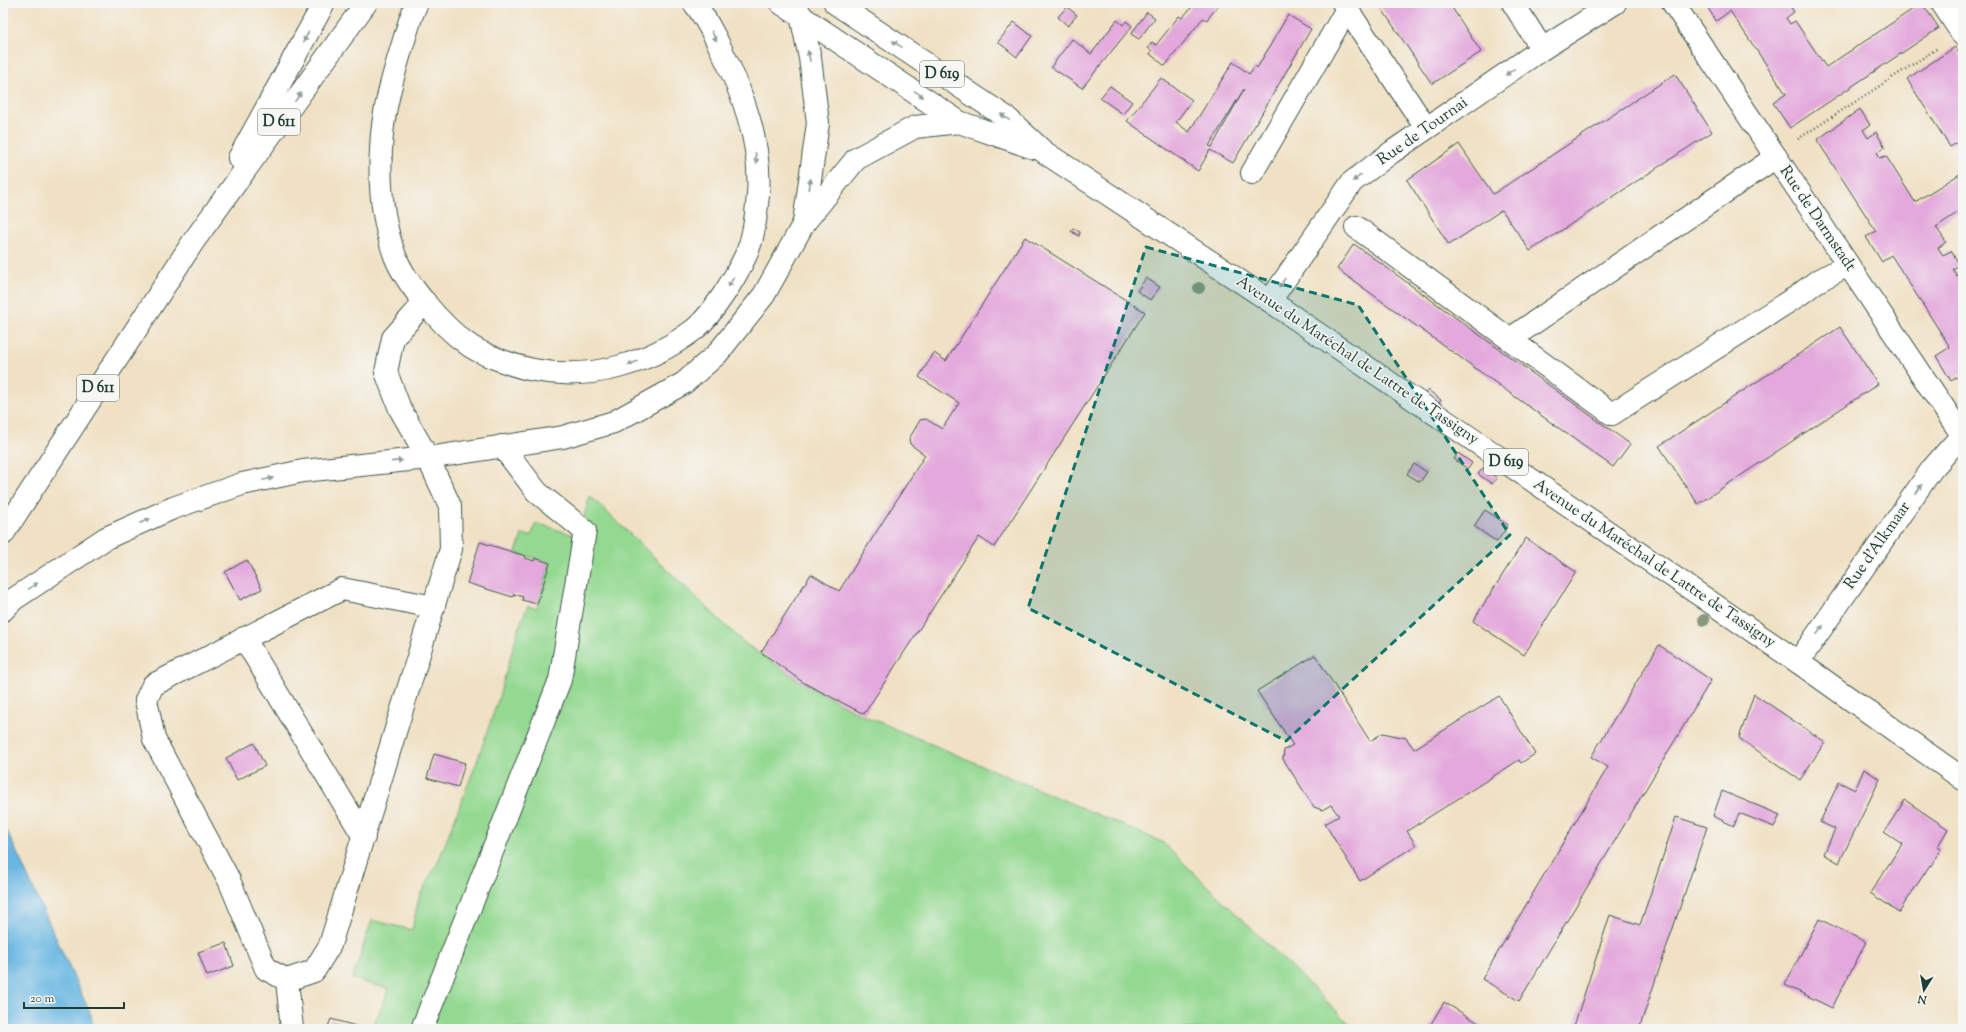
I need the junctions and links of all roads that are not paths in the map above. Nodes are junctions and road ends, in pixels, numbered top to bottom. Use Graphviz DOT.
graph roads {
  1 [pos="324,3"];
  2 [pos="366,3"];
  3 [pos="417,3"];
  4 [pos="694,3"];
  5 [pos="781,3"];
  6 [pos="835,3"];
  7 [pos="1513,3"];
  8 [pos="1615,3"];
  9 [pos="1673,3"];
  10 [pos="1942,3"];
  11 [pos="1345,6"];
  12 [pos="797,9"];
  13 [pos="1963,35"];
  14 [pos="1542,50"];
  15 [pos="959,122"];
  16 [pos="1426,128"];
  17 [pos="1044,152"];
  18 [pos="1776,157"];
  19 [pos="1252,174"];
  20 [pos="804,223"];
  21 [pos="1356,226"];
  22 [pos="193,242"];
  23 [pos="1848,265"];
  24 [pos="1270,301"];
  25 [pos="425,302"];
  26 [pos="1510,339"];
  27 [pos="1962,434"];
  28 [pos="502,446"];
  29 [pos="428,458"];
  30 [pos="3,534"];
  31 [pos="434,608"];
  32 [pos="3,610"];
  33 [pos="244,638"];
  34 [pos="1798,662"];
  35 [pos="1963,779"];
  36 [pos="364,837"];
  37 [pos="287,980"];
  38 [pos="292,1029"];
  39 [pos="422,1029"];
  1 -- 22 [label="main road, D 611, one-way"];
  22 -- 2 [label="main road, D 611, one-way"];
  3 -- 25 [label="main road"];
  4 -- 25 [label="main road, one-way"];
  5 -- 12 [label="main road, D 619"];
  17 -- 6 [label="main road, D 619, one-way"];
  7 -- 14 [label="main road"];
  8 -- 14 [label="main road, Rue de Tournai"];
  9 -- 18 [label="main road, Rue de Darmstadt"];
  10 -- 13 [label="main road"];
  11 -- 16 [label="main road"];
  11 -- 19 [label="main road"];
  12 -- 15 [label="main road, D 619, one-way"];
  20 -- 12 [label="main road, one-way"];
  14 -- 16 [label="main road, Rue de Tournai, one-way"];
  15 -- 17 [label="main road, D 619"];
  15 -- 20 [label="main road"];
  16 -- 24 [label="main road, Rue de Tournai, one-way"];
  17 -- 24 [label="main road, Avenue du Maréchal de Lattre de Tassigny / D 619"];
  18 -- 23 [label="main road, Rue de Darmstadt"];
  18 -- 26 [label="main road"];
  20 -- 28 [label="main road"];
  21 -- 26 [label="main road"];
  22 -- 30 [label="main road, D 611"];
  23 -- 26 [label="main road"];
  23 -- 27 [label="main road, Rue de Darmstadt"];
  24 -- 34 [label="main road, Avenue du Maréchal de Lattre de Tassigny / D 619"];
  25 -- 29 [label="main road"];
  34 -- 27 [label="main road, Rue d'Alkmaar, one-way"];
  28 -- 29 [label="main road"];
  28 -- 39 [label="main road"];
  29 -- 31 [label="main road"];
  32 -- 29 [label="main road, one-way"];
  31 -- 33 [label="main road"];
  31 -- 36 [label="main road"];
  33 -- 36 [label="main road"];
  33 -- 37 [label="main road"];
  34 -- 35 [label="main road, Avenue du Maréchal de Lattre de Tassigny / D 619"];
  36 -- 37 [label="main road"];
  37 -- 38 [label="main road"];
}
